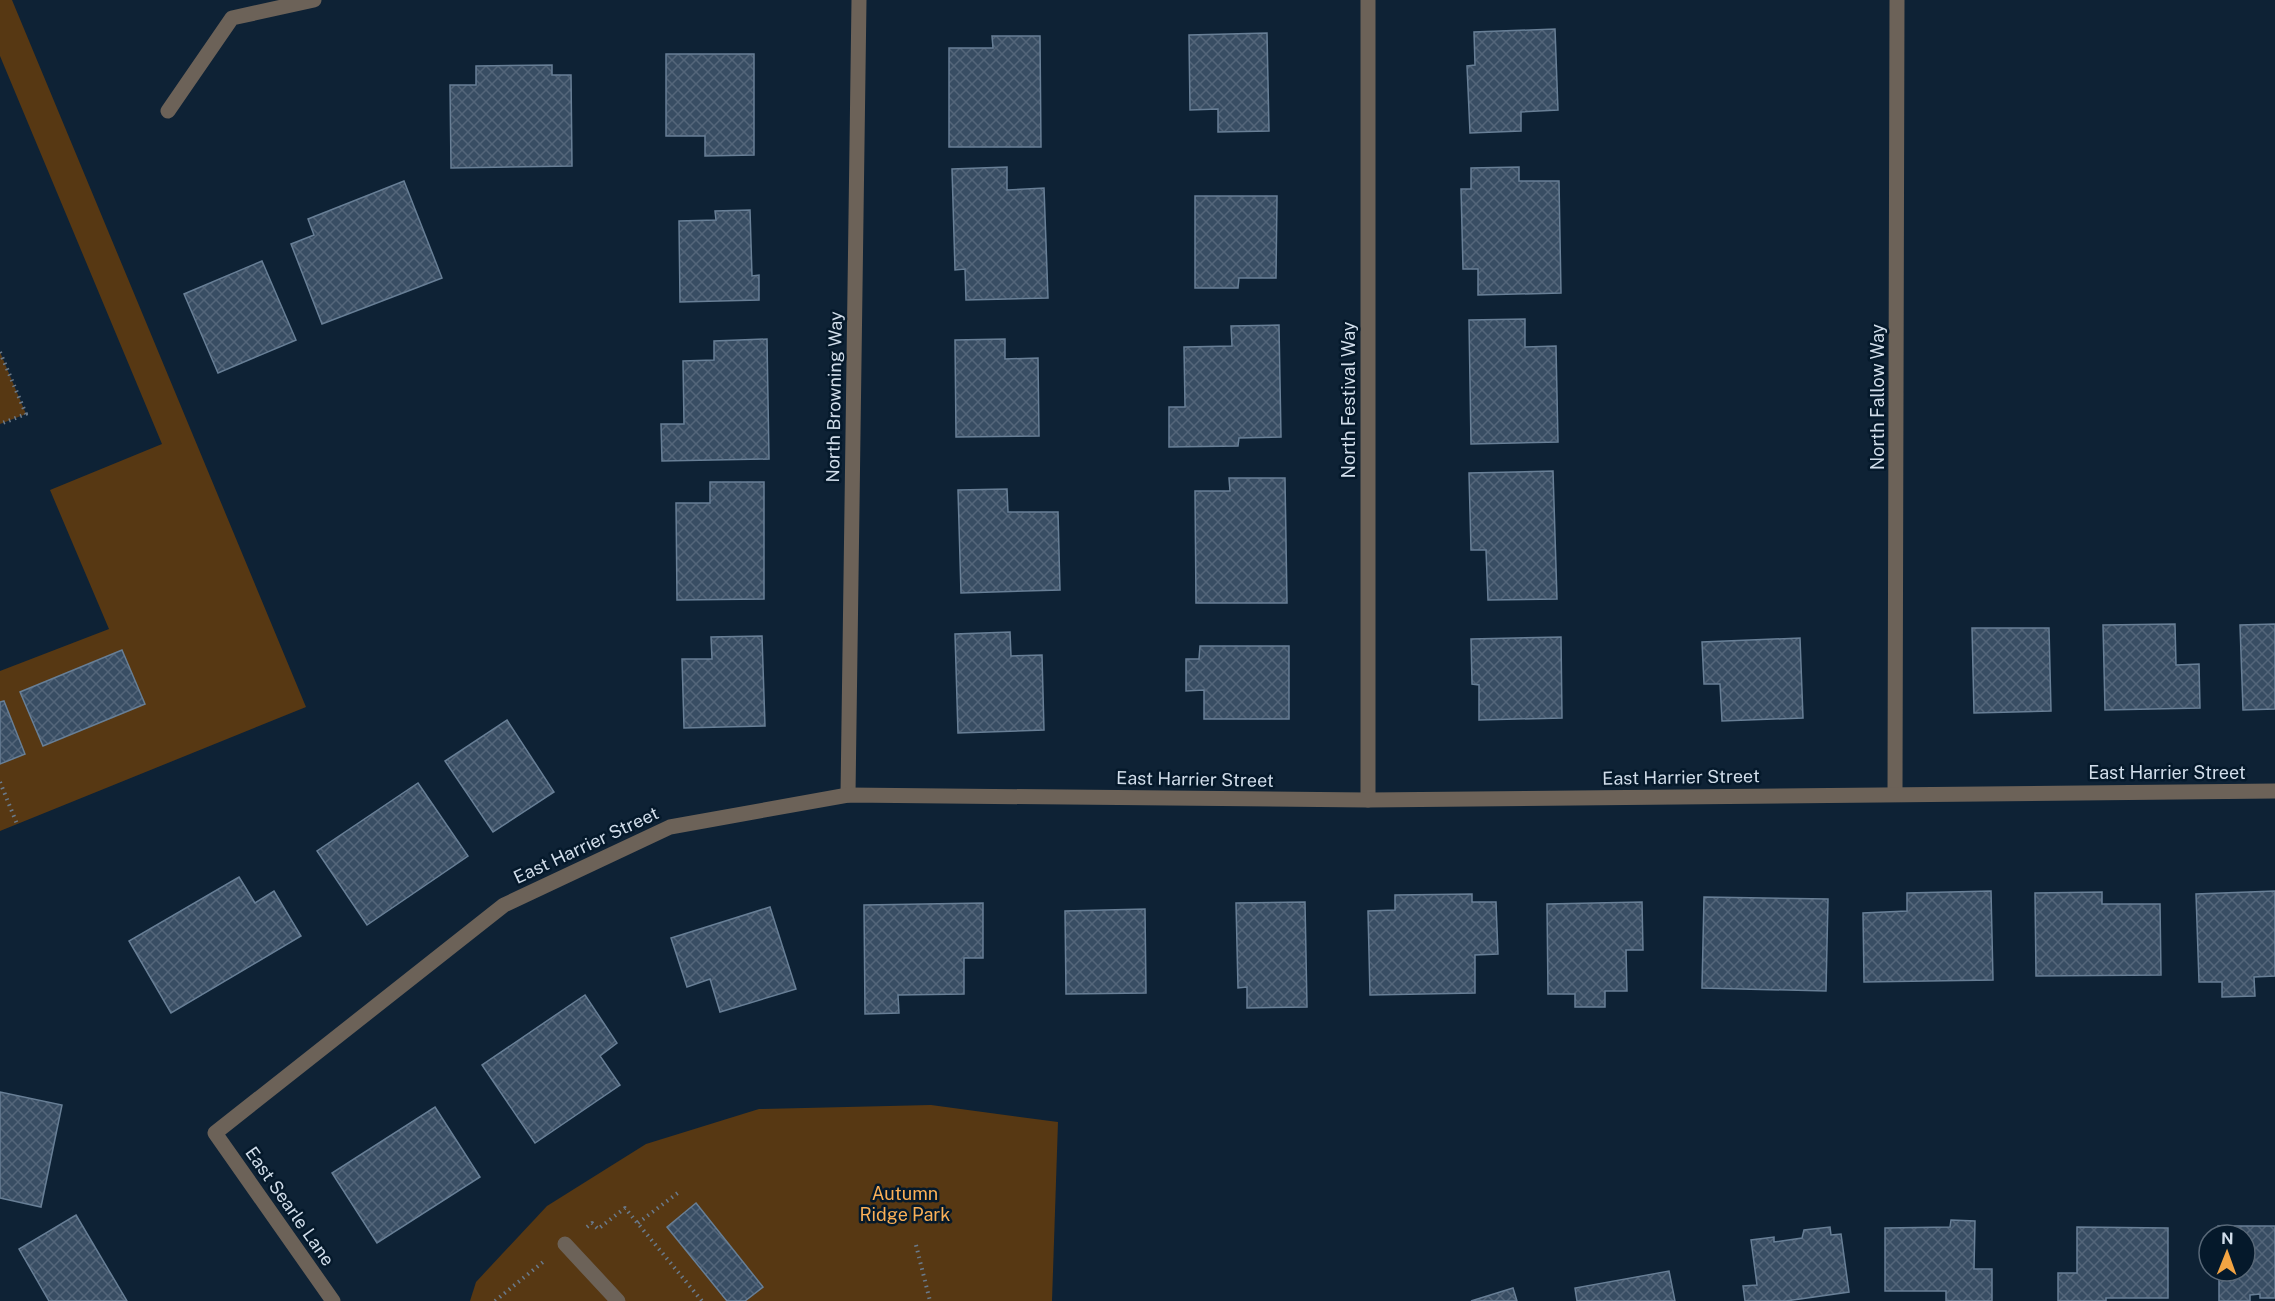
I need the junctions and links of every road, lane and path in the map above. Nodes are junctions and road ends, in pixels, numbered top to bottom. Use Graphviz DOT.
graph roads {
  1 [pos="314,0"];
  2 [pos="859,0"];
  3 [pos="1368,0"];
  4 [pos="1897,0"];
  5 [pos="168,111"];
  6 [pos="0,352"];
  7 [pos="0,424"];
  8 [pos="0,782"];
  9 [pos="2275,791"];
  10 [pos="1895,794"];
  11 [pos="848,795"];
  12 [pos="1368,800"];
  13 [pos="17,824"];
  14 [pos="214,1133"];
  15 [pos="679,1192"];
  16 [pos="638,1223"];
  17 [pos="565,1244"];
  18 [pos="916,1245"];
  19 [pos="333,1301"];
  20 [pos="618,1301"];
  21 [pos="930,1301"];
  1 -- 5 [label="street"];
  2 -- 11 [label="street, North Browning Way"];
  3 -- 12 [label="street, North Festival Way"];
  4 -- 10 [label="street, North Fallow Way"];
  6 -- 7 [label="path"];
  8 -- 13 [label="path"];
  9 -- 10 [label="street, East Harrier Street"];
  10 -- 12 [label="street, East Harrier Street"];
  11 -- 12 [label="street, East Harrier Street"];
  11 -- 14 [label="street, East Harrier Street"];
  14 -- 19 [label="street, East Searle Lane"];
  15 -- 16 [label="path"];
  17 -- 20 [label="street"];
  18 -- 21 [label="path"];
}
